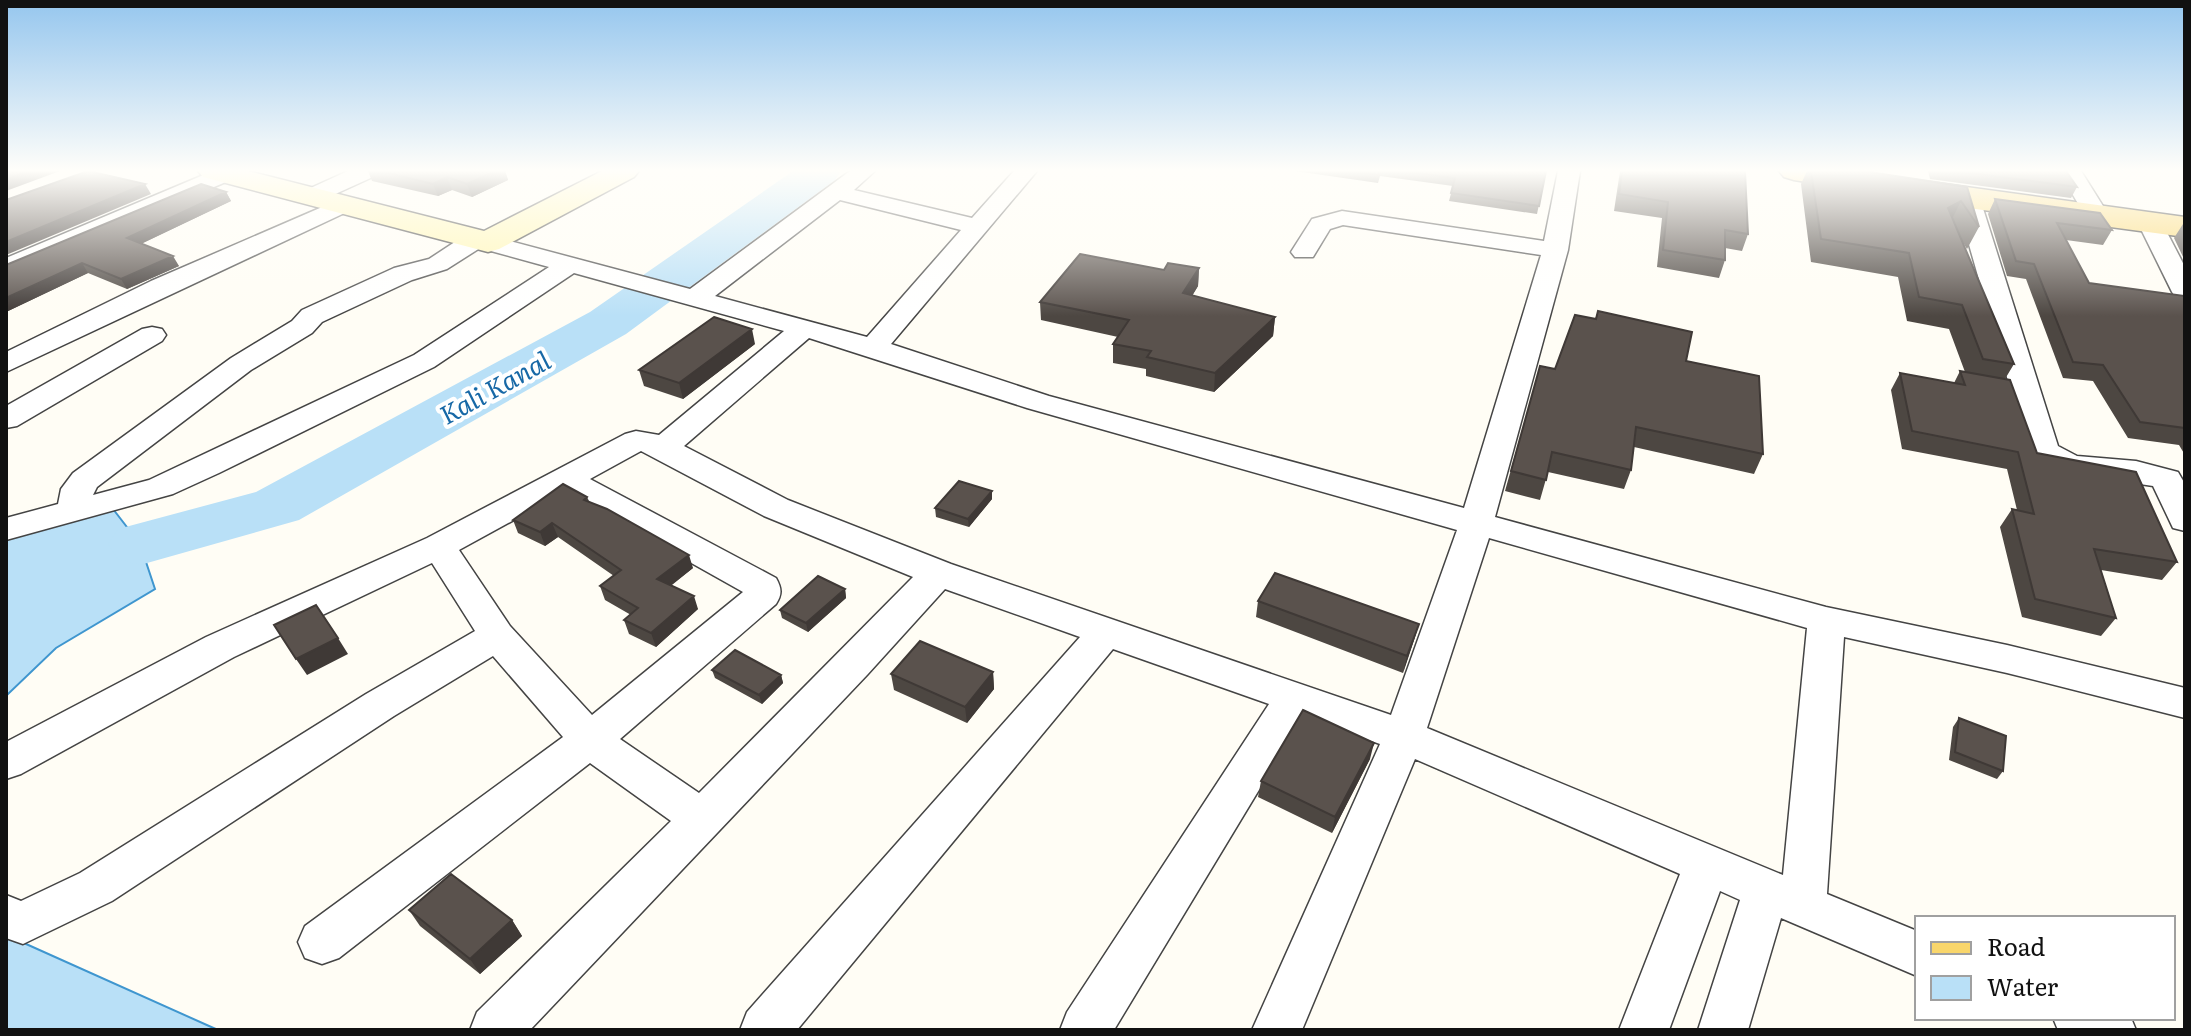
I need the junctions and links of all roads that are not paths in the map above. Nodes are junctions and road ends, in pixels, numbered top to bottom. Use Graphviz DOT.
graph roads {
  1 [pos="115,219"];
  2 [pos="311,219"];
  3 [pos="400,219"];
  4 [pos="525,219"];
  5 [pos="795,219"];
  6 [pos="946,219"];
  7 [pos="984,219"];
  8 [pos="1337,219"];
  9 [pos="1351,219"];
  10 [pos="1560,219"];
  11 [pos="1974,219"];
  12 [pos="2136,219"];
  13 [pos="2149,221"];
  14 [pos="977,227"];
  15 [pos="2185,227"];
  16 [pos="482,240"];
  17 [pos="1555,250"];
  18 [pos="1304,252"];
  19 [pos="6,267"];
  20 [pos="578,268"];
  21 [pos="2185,292"];
  22 [pos="685,294"];
  23 [pos="803,329"];
  24 [pos="152,335"];
  25 [pos="873,347"];
  26 [pos="6,363"];
  27 [pos="6,419"];
  28 [pos="663,448"];
  29 [pos="564,478"];
  30 [pos="78,510"];
  31 [pos="2185,520"];
  32 [pos="1477,522"];
  33 [pos="6,529"];
  34 [pos="439,546"];
  35 [pos="938,573"];
  36 [pos="1826,620"];
  37 [pos="1105,633"];
  38 [pos="497,636"];
  39 [pos="1294,698"];
  40 [pos="2185,703"];
  41 [pos="1404,736"];
  42 [pos="590,740"];
  43 [pos="6,762"];
  44 [pos="702,819"];
  45 [pos="1706,866"];
  46 [pos="1784,900"];
  47 [pos="6,916"];
  48 [pos="322,942"];
  49 [pos="1915,953"];
  50 [pos="2084,1020"];
  51 [pos="495,1030"];
  52 [pos="765,1030"];
  53 [pos="1085,1030"];
  54 [pos="1277,1030"];
  55 [pos="1644,1030"];
  56 [pos="1723,1030"];
  57 [pos="2111,1030"];
  1 -- 19 [label="street"];
  2 -- 26 [label="street"];
  3 -- 16 [label="main road"];
  4 -- 16 [label="main road"];
  5 -- 22 [label="street"];
  6 -- 14 [label="street"];
  7 -- 14 [label="street"];
  8 -- 18 [label="street"];
  9 -- 17 [label="street"];
  10 -- 17 [label="street"];
  11 -- 31 [label="street"];
  12 -- 13 [label="main road"];
  13 -- 15 [label="main road"];
  13 -- 21 [label="street"];
  14 -- 25 [label="street"];
  16 -- 20 [label="street"];
  16 -- 30 [label="street"];
  17 -- 32 [label="street"];
  20 -- 22 [label="street"];
  20 -- 30 [label="street"];
  22 -- 23 [label="street"];
  23 -- 25 [label="street"];
  23 -- 28 [label="street"];
  24 -- 27 [label="street"];
  25 -- 32 [label="street"];
  28 -- 29 [label="street"];
  28 -- 35 [label="street"];
  29 -- 34 [label="street"];
  29 -- 42 [label="street"];
  30 -- 33 [label="street"];
  32 -- 36 [label="street"];
  32 -- 41 [label="street"];
  34 -- 38 [label="street"];
  34 -- 43 [label="street"];
  35 -- 37 [label="street"];
  35 -- 44 [label="street"];
  36 -- 40 [label="street"];
  36 -- 46 [label="street"];
  37 -- 39 [label="street"];
  37 -- 52 [label="street"];
  38 -- 42 [label="street"];
  38 -- 47 [label="street"];
  39 -- 41 [label="street"];
  39 -- 53 [label="street"];
  41 -- 45 [label="street"];
  41 -- 54 [label="street"];
  42 -- 44 [label="street"];
  42 -- 48 [label="street"];
  44 -- 51 [label="street"];
  45 -- 46 [label="street"];
  45 -- 55 [label="street"];
  46 -- 49 [label="street"];
  46 -- 56 [label="street"];
  50 -- 57 [label="street"];
}
